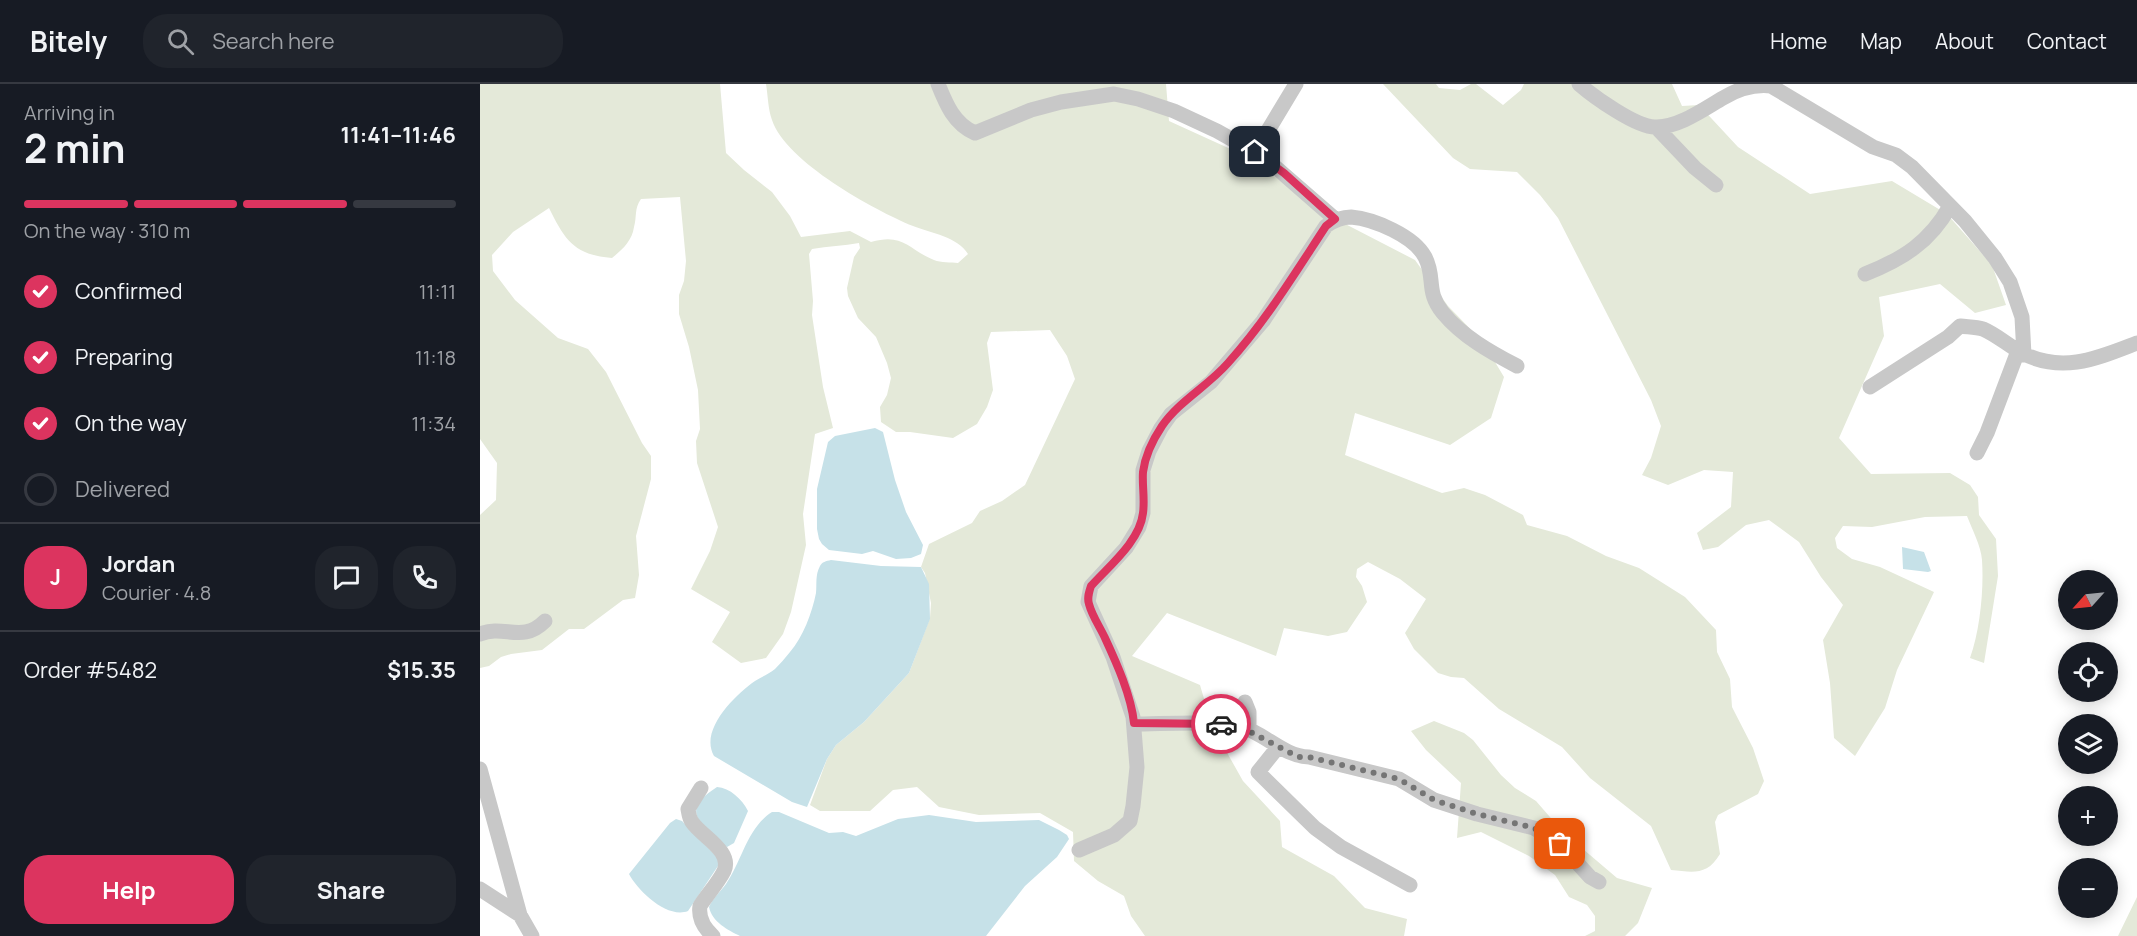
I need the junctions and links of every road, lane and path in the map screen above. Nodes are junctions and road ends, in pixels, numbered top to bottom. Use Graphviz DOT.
graph roads {
  1 [pos="938,84"];
  2 [pos="1296,84"];
  3 [pos="1579,84"];
  4 [pos="1113,90"];
  5 [pos="1657,128"];
  6 [pos="1255,152"];
  7 [pos="1716,185"];
  8 [pos="1950,206"];
  9 [pos="1335,219"];
  10 [pos="1865,274"];
  11 [pos="2137,343"];
  12 [pos="2021,353"];
  13 [pos="1517,366"];
  14 [pos="1870,387"];
  15 [pos="1977,453"];
  16 [pos="545,621"];
  17 [pos="480,634"];
  18 [pos="1245,702"];
  19 [pos="1134,723"];
  20 [pos="1249,730"];
  21 [pos="1278,747"];
  22 [pos="480,769"];
  23 [pos="701,789"];
  24 [pos="1079,850"];
  25 [pos="1599,882"];
  26 [pos="1410,885"];
  27 [pos="480,889"];
  28 [pos="520,915"];
  29 [pos="710,935"];
  30 [pos="532,936"];
  1 -- 4 [label="street"];
  2 -- 6 [label="street"];
  3 -- 5 [label="street"];
  4 -- 6 [label="street"];
  5 -- 7 [label="street"];
  5 -- 8 [label="street"];
  6 -- 9 [label="street"];
  8 -- 10 [label="street"];
  8 -- 12 [label="street"];
  9 -- 13 [label="street"];
  9 -- 19 [label="street"];
  11 -- 12 [label="street"];
  12 -- 14 [label="street"];
  12 -- 15 [label="street"];
  16 -- 17 [label="street"];
  18 -- 20 [label="street"];
  19 -- 20 [label="street"];
  19 -- 24 [label="street"];
  20 -- 21 [label="street"];
  21 -- 25 [label="street"];
  21 -- 26 [label="street"];
  22 -- 28 [label="street"];
  23 -- 29 [label="street"];
  27 -- 28 [label="street"];
  28 -- 30 [label="street"];
}
